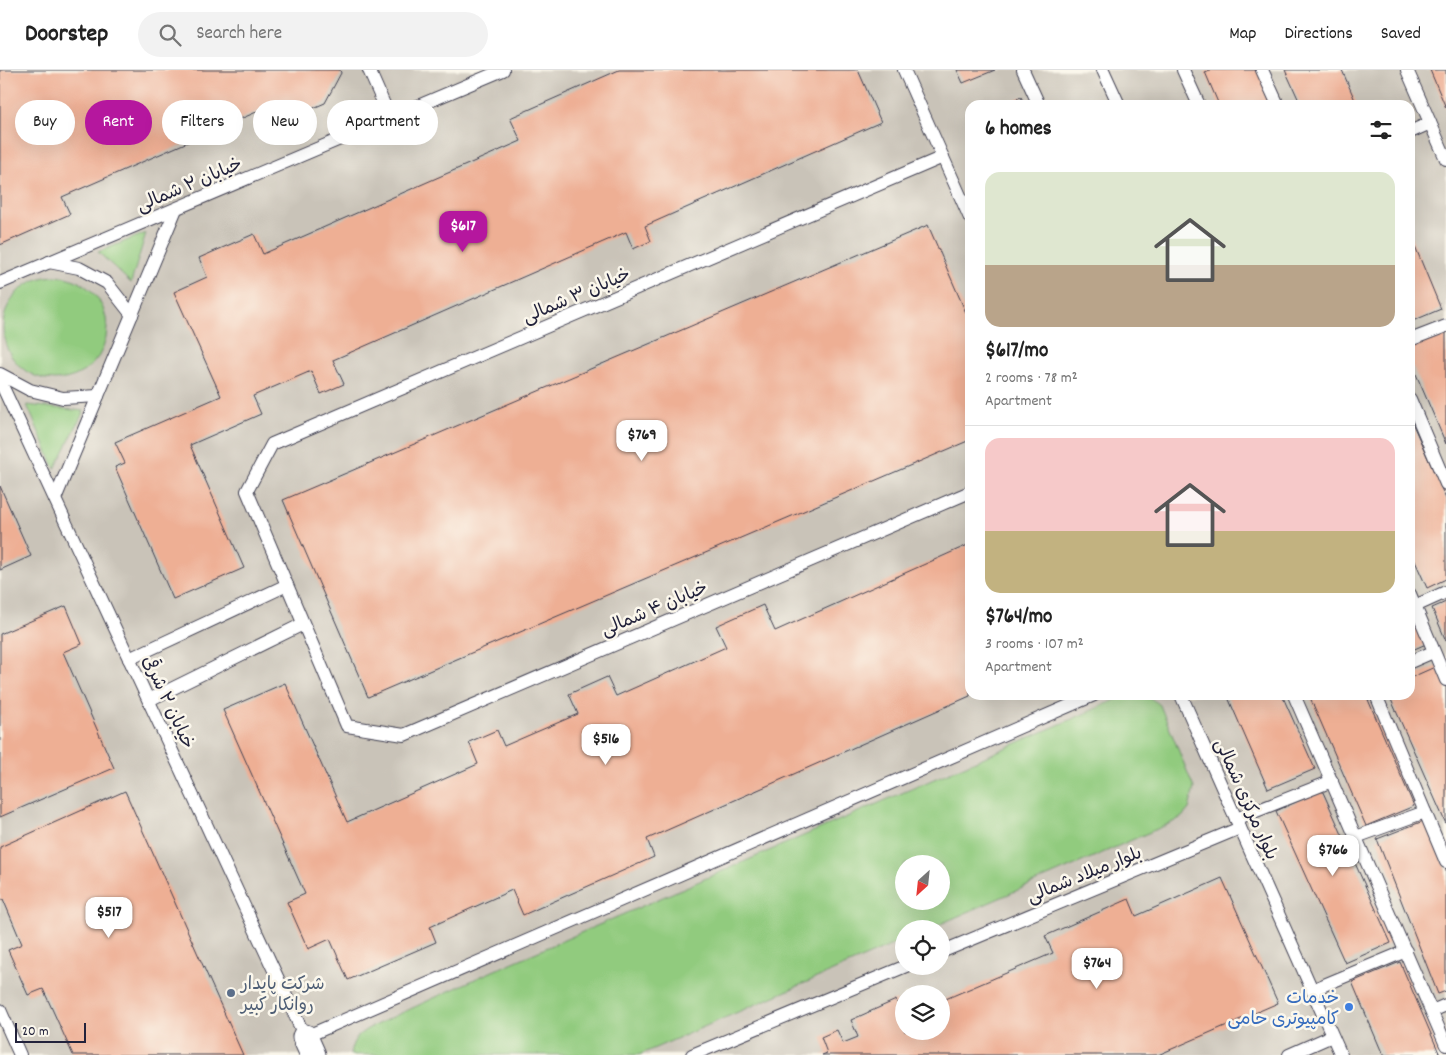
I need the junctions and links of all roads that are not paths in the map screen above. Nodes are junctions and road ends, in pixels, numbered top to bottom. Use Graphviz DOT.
graph roads {
  1 [pos="369,70"];
  2 [pos="503,70"];
  3 [pos="904,70"];
  4 [pos="1023,70"];
  5 [pos="1103,70"];
  6 [pos="1183,70"];
  7 [pos="1262,70"];
  8 [pos="1407,70"];
  9 [pos="382,100"];
  10 [pos="432,100"];
  11 [pos="1037,100"];
  12 [pos="1118,100"];
  13 [pos="1197,100"];
  14 [pos="1276,100"];
  15 [pos="1430,123"];
  16 [pos="1415,130"];
  17 [pos="327,145"];
  18 [pos="943,156"];
  19 [pos="1446,159"];
  20 [pos="965,207"];
  21 [pos="176,209"];
  22 [pos="49,262"];
  23 [pos="0,283"];
  24 [pos="132,315"];
  25 [pos="1446,326"];
  26 [pos="1415,338"];
  27 [pos="0,374"];
  28 [pos="0,381"];
  29 [pos="98,396"];
  30 [pos="1415,411"];
  31 [pos="1446,484"];
  32 [pos="965,494"];
  33 [pos="55,499"];
  34 [pos="287,585"];
  35 [pos="1446,592"];
  36 [pos="1415,599"];
  37 [pos="1415,607"];
  38 [pos="303,624"];
  39 [pos="1433,652"];
  40 [pos="129,658"];
  41 [pos="1415,660"];
  42 [pos="1446,680"];
  43 [pos="148,700"];
  44 [pos="1083,700"];
  45 [pos="1183,700"];
  46 [pos="1296,700"];
  47 [pos="1378,700"];
  48 [pos="1332,781"];
  49 [pos="1425,812"];
  50 [pos="1238,823"];
  51 [pos="1356,837"];
  52 [pos="1446,862"];
  53 [pos="950,948"];
  54 [pos="1406,951"];
  55 [pos="895,971"];
  56 [pos="1312,990"];
  57 [pos="1446,1004"];
  58 [pos="0,1010"];
  59 [pos="1432,1011"];
  60 [pos="1332,1036"];
  61 [pos="1446,1045"];
  62 [pos="309,1046"];
  63 [pos="20,1055"];
  64 [pos="692,1055"];
  65 [pos="1289,1055"];
  66 [pos="1341,1055"];
  1 -- 9 [label="lane"];
  2 -- 10 [label="lane, خیابان ۲ شمالی"];
  3 -- 18 [label="lane"];
  4 -- 11 [label="lane"];
  5 -- 12 [label="lane"];
  6 -- 13 [label="lane"];
  7 -- 14 [label="lane"];
  8 -- 15 [label="lane"];
  15 -- 16 [label="lane"];
  15 -- 19 [label="lane"];
  17 -- 21 [label="lane, خیابان ۲ شمالی"];
  18 -- 20 [label="lane"];
  18 -- 34 [label="lane, خیابان ۳ شمالی"];
  21 -- 22 [label="lane, خیابان ۲ شمالی"];
  21 -- 24 [label="lane"];
  22 -- 23 [label="lane, خیابان ۲ شمالی"];
  22 -- 24 [label="lane"];
  24 -- 29 [label="lane"];
  25 -- 26 [label="lane"];
  27 -- 29 [label="lane"];
  28 -- 33 [label="lane, خیابان ۲ شرقی"];
  29 -- 33 [label="lane"];
  30 -- 31 [label="lane"];
  32 -- 38 [label="lane, خیابان ۴ شمالی"];
  33 -- 40 [label="lane, خیابان ۲ شرقی"];
  34 -- 38 [label="lane"];
  34 -- 40 [label="lane"];
  35 -- 36 [label="lane"];
  37 -- 39 [label="lane"];
  38 -- 43 [label="lane"];
  39 -- 41 [label="lane"];
  39 -- 42 [label="lane"];
  40 -- 43 [label="lane, خیابان ۲ شرقی"];
  43 -- 62 [label="lane, خیابان ۲ شرقی"];
  44 -- 62 [label="lane"];
  45 -- 50 [label="lane, بلوار مرکزی شمالی"];
  46 -- 48 [label="lane"];
  47 -- 49 [label="lane"];
  48 -- 50 [label="lane, بلوار میلاد شمالی"];
  48 -- 51 [label="lane"];
  49 -- 51 [label="lane"];
  49 -- 52 [label="lane"];
  50 -- 53 [label="lane, بلوار میلاد شمالی"];
  50 -- 56 [label="lane, بلوار مرکزی شمالی"];
  51 -- 54 [label="lane"];
  54 -- 56 [label="lane"];
  54 -- 59 [label="lane"];
  55 -- 64 [label="lane"];
  56 -- 60 [label="lane, بلوار مرکزی شمالی"];
  57 -- 59 [label="lane"];
  58 -- 63 [label="lane"];
  59 -- 61 [label="lane"];
  60 -- 65 [label="lane"];
  60 -- 66 [label="lane, بلوار مرکزی شمالی"];
}
